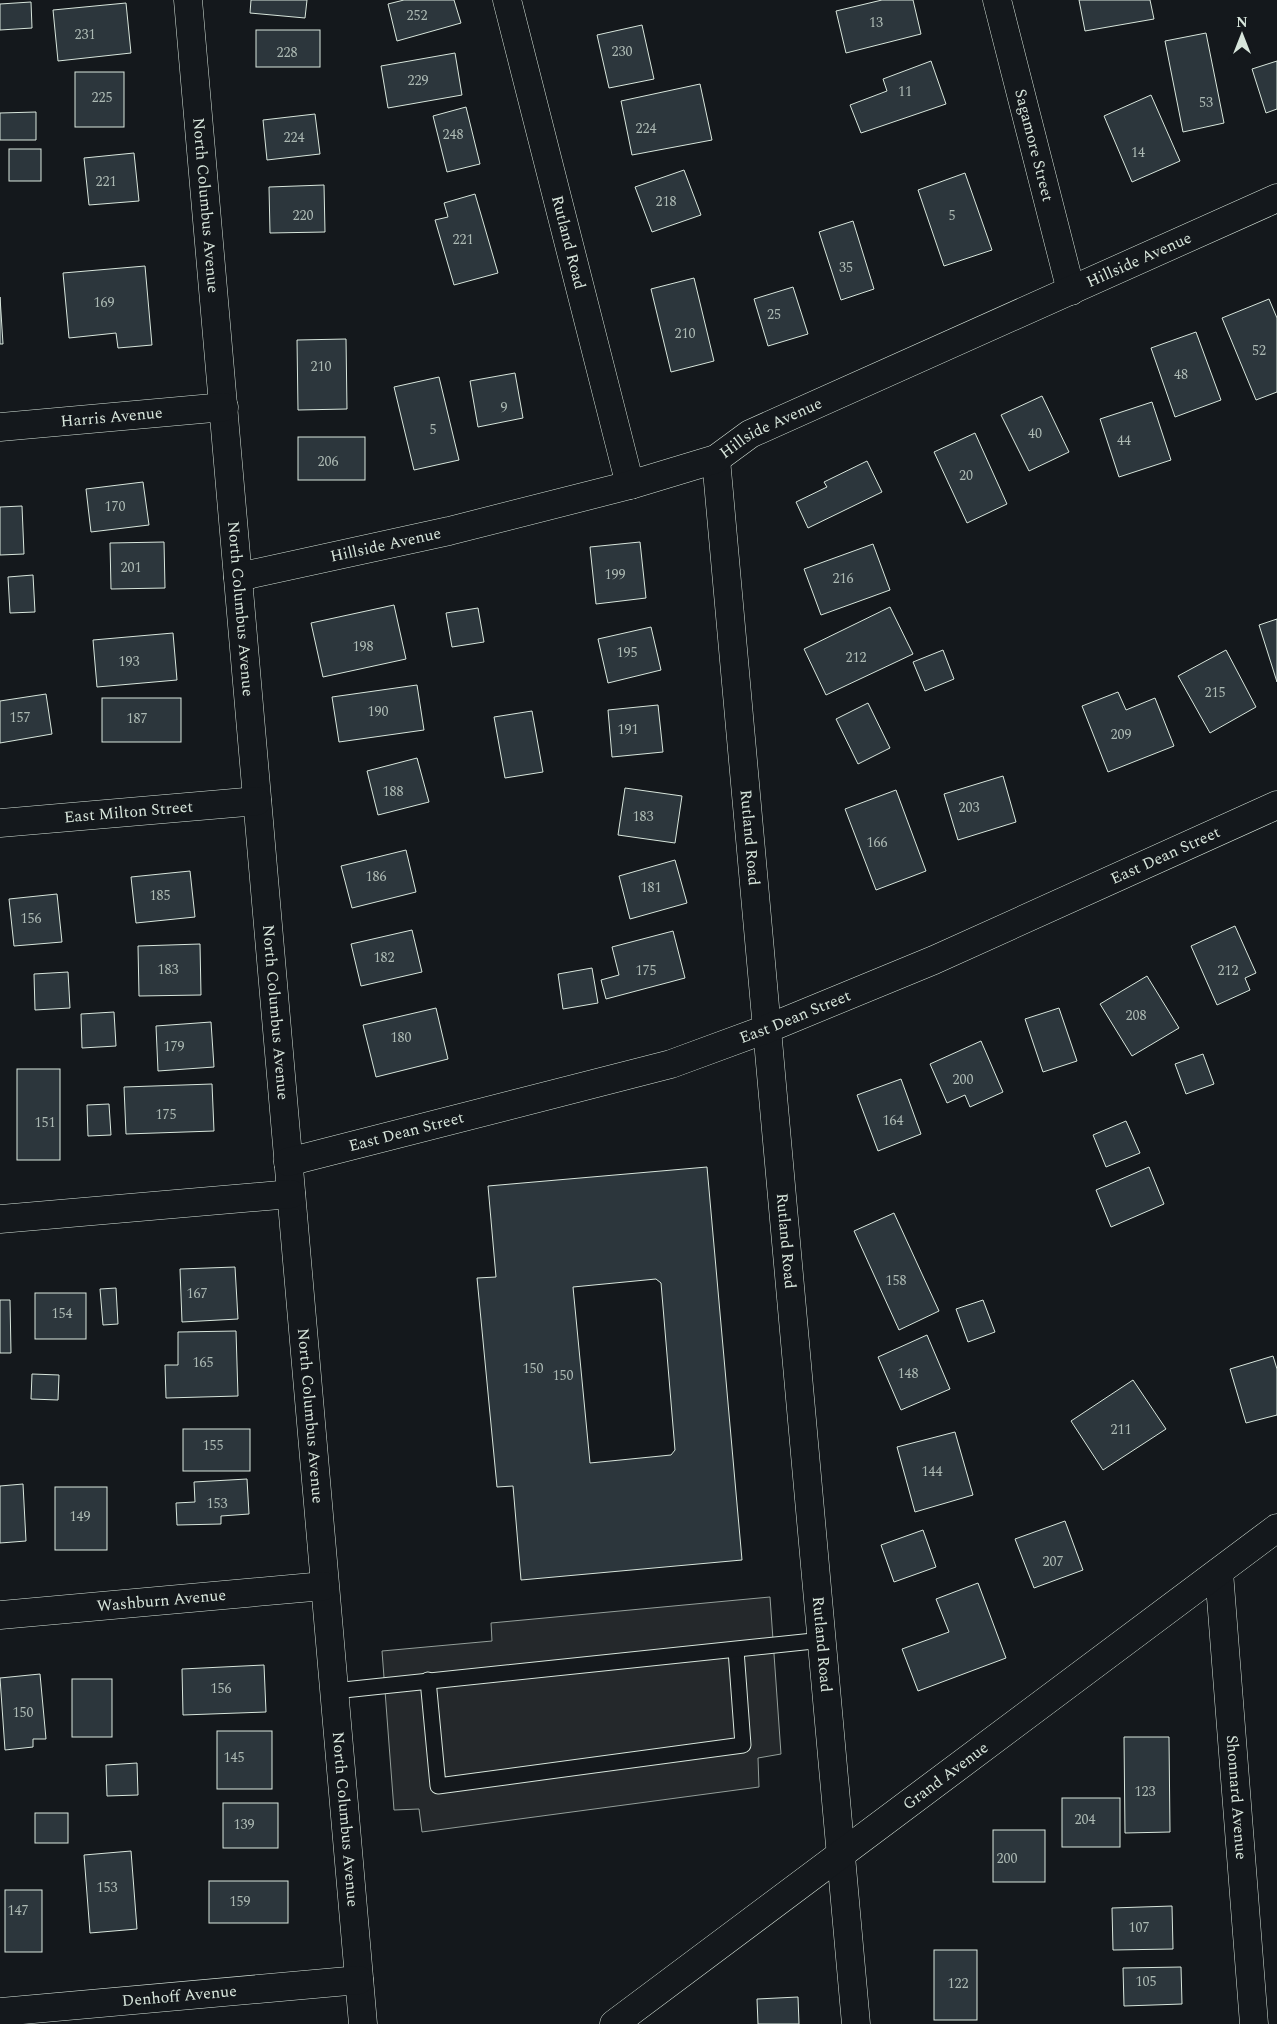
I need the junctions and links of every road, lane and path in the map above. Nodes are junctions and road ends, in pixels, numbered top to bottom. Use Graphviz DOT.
graph roads {
  1 [pos="188,0"];
  2 [pos="507,0"];
  3 [pos="997,0"];
  4 [pos="1277,198"];
  5 [pos="1071,290"];
  6 [pos="224,407"];
  7 [pos="0,427"];
  8 [pos="716,459"];
  9 [pos="630,485"];
  10 [pos="238,577"];
  11 [pos="257,801"];
  12 [pos="1277,805"];
  13 [pos="0,822"];
  14 [pos="768,1028"];
  15 [pos="288,1162"];
  16 [pos="291,1194"];
  17 [pos="0,1219"];
  18 [pos="1277,1528"];
  19 [pos="1219,1572"];
  20 [pos="324,1586"];
  21 [pos="0,1615"];
  22 [pos="823,1640"];
  23 [pos="736,1650"];
  24 [pos="428,1680"];
  25 [pos="334,1691"];
  26 [pos="842,1854"];
  27 [pos="359,1980"];
  28 [pos="0,2012"];
  29 [pos="363,2024"];
  30 [pos="614,2024"];
  31 [pos="856,2024"];
  32 [pos="1254,2024"];
  1 -- 6 [label="street, North Columbus Avenue"];
  2 -- 9 [label="street, Rutland Road"];
  3 -- 5 [label="street, Sagamore Street"];
  4 -- 5 [label="street, Hillside Avenue"];
  5 -- 8 [label="street, Hillside Avenue"];
  6 -- 7 [label="street, Harris Avenue"];
  6 -- 10 [label="street, North Columbus Avenue"];
  8 -- 9 [label="street, Hillside Avenue"];
  8 -- 14 [label="street, Rutland Road"];
  9 -- 10 [label="street, Hillside Avenue"];
  10 -- 11 [label="street, North Columbus Avenue"];
  11 -- 13 [label="street, East Milton Street"];
  11 -- 15 [label="street, North Columbus Avenue"];
  12 -- 14 [label="street, East Dean Street"];
  14 -- 15 [label="street, East Dean Street"];
  14 -- 22 [label="street, Rutland Road"];
  15 -- 16 [label="street, North Columbus Avenue"];
  16 -- 17 [label="street"];
  16 -- 20 [label="street, North Columbus Avenue"];
  18 -- 19 [label="street, Grand Avenue"];
  19 -- 26 [label="street, Grand Avenue"];
  19 -- 32 [label="street, Shonnard Avenue"];
  20 -- 21 [label="street, Washburn Avenue"];
  20 -- 25 [label="street, North Columbus Avenue"];
  22 -- 23 [label="lane"];
  22 -- 26 [label="street, Rutland Road"];
  23 -- 24 [label="lane"];
  23 -- 24 [label="lane"];
  24 -- 25 [label="lane"];
  25 -- 27 [label="street, North Columbus Avenue"];
  26 -- 30 [label="street, Grand Avenue"];
  26 -- 31 [label="street, Rutland Road"];
  27 -- 28 [label="street, Denhoff Avenue"];
  27 -- 29 [label="street, North Columbus Avenue"];
}
